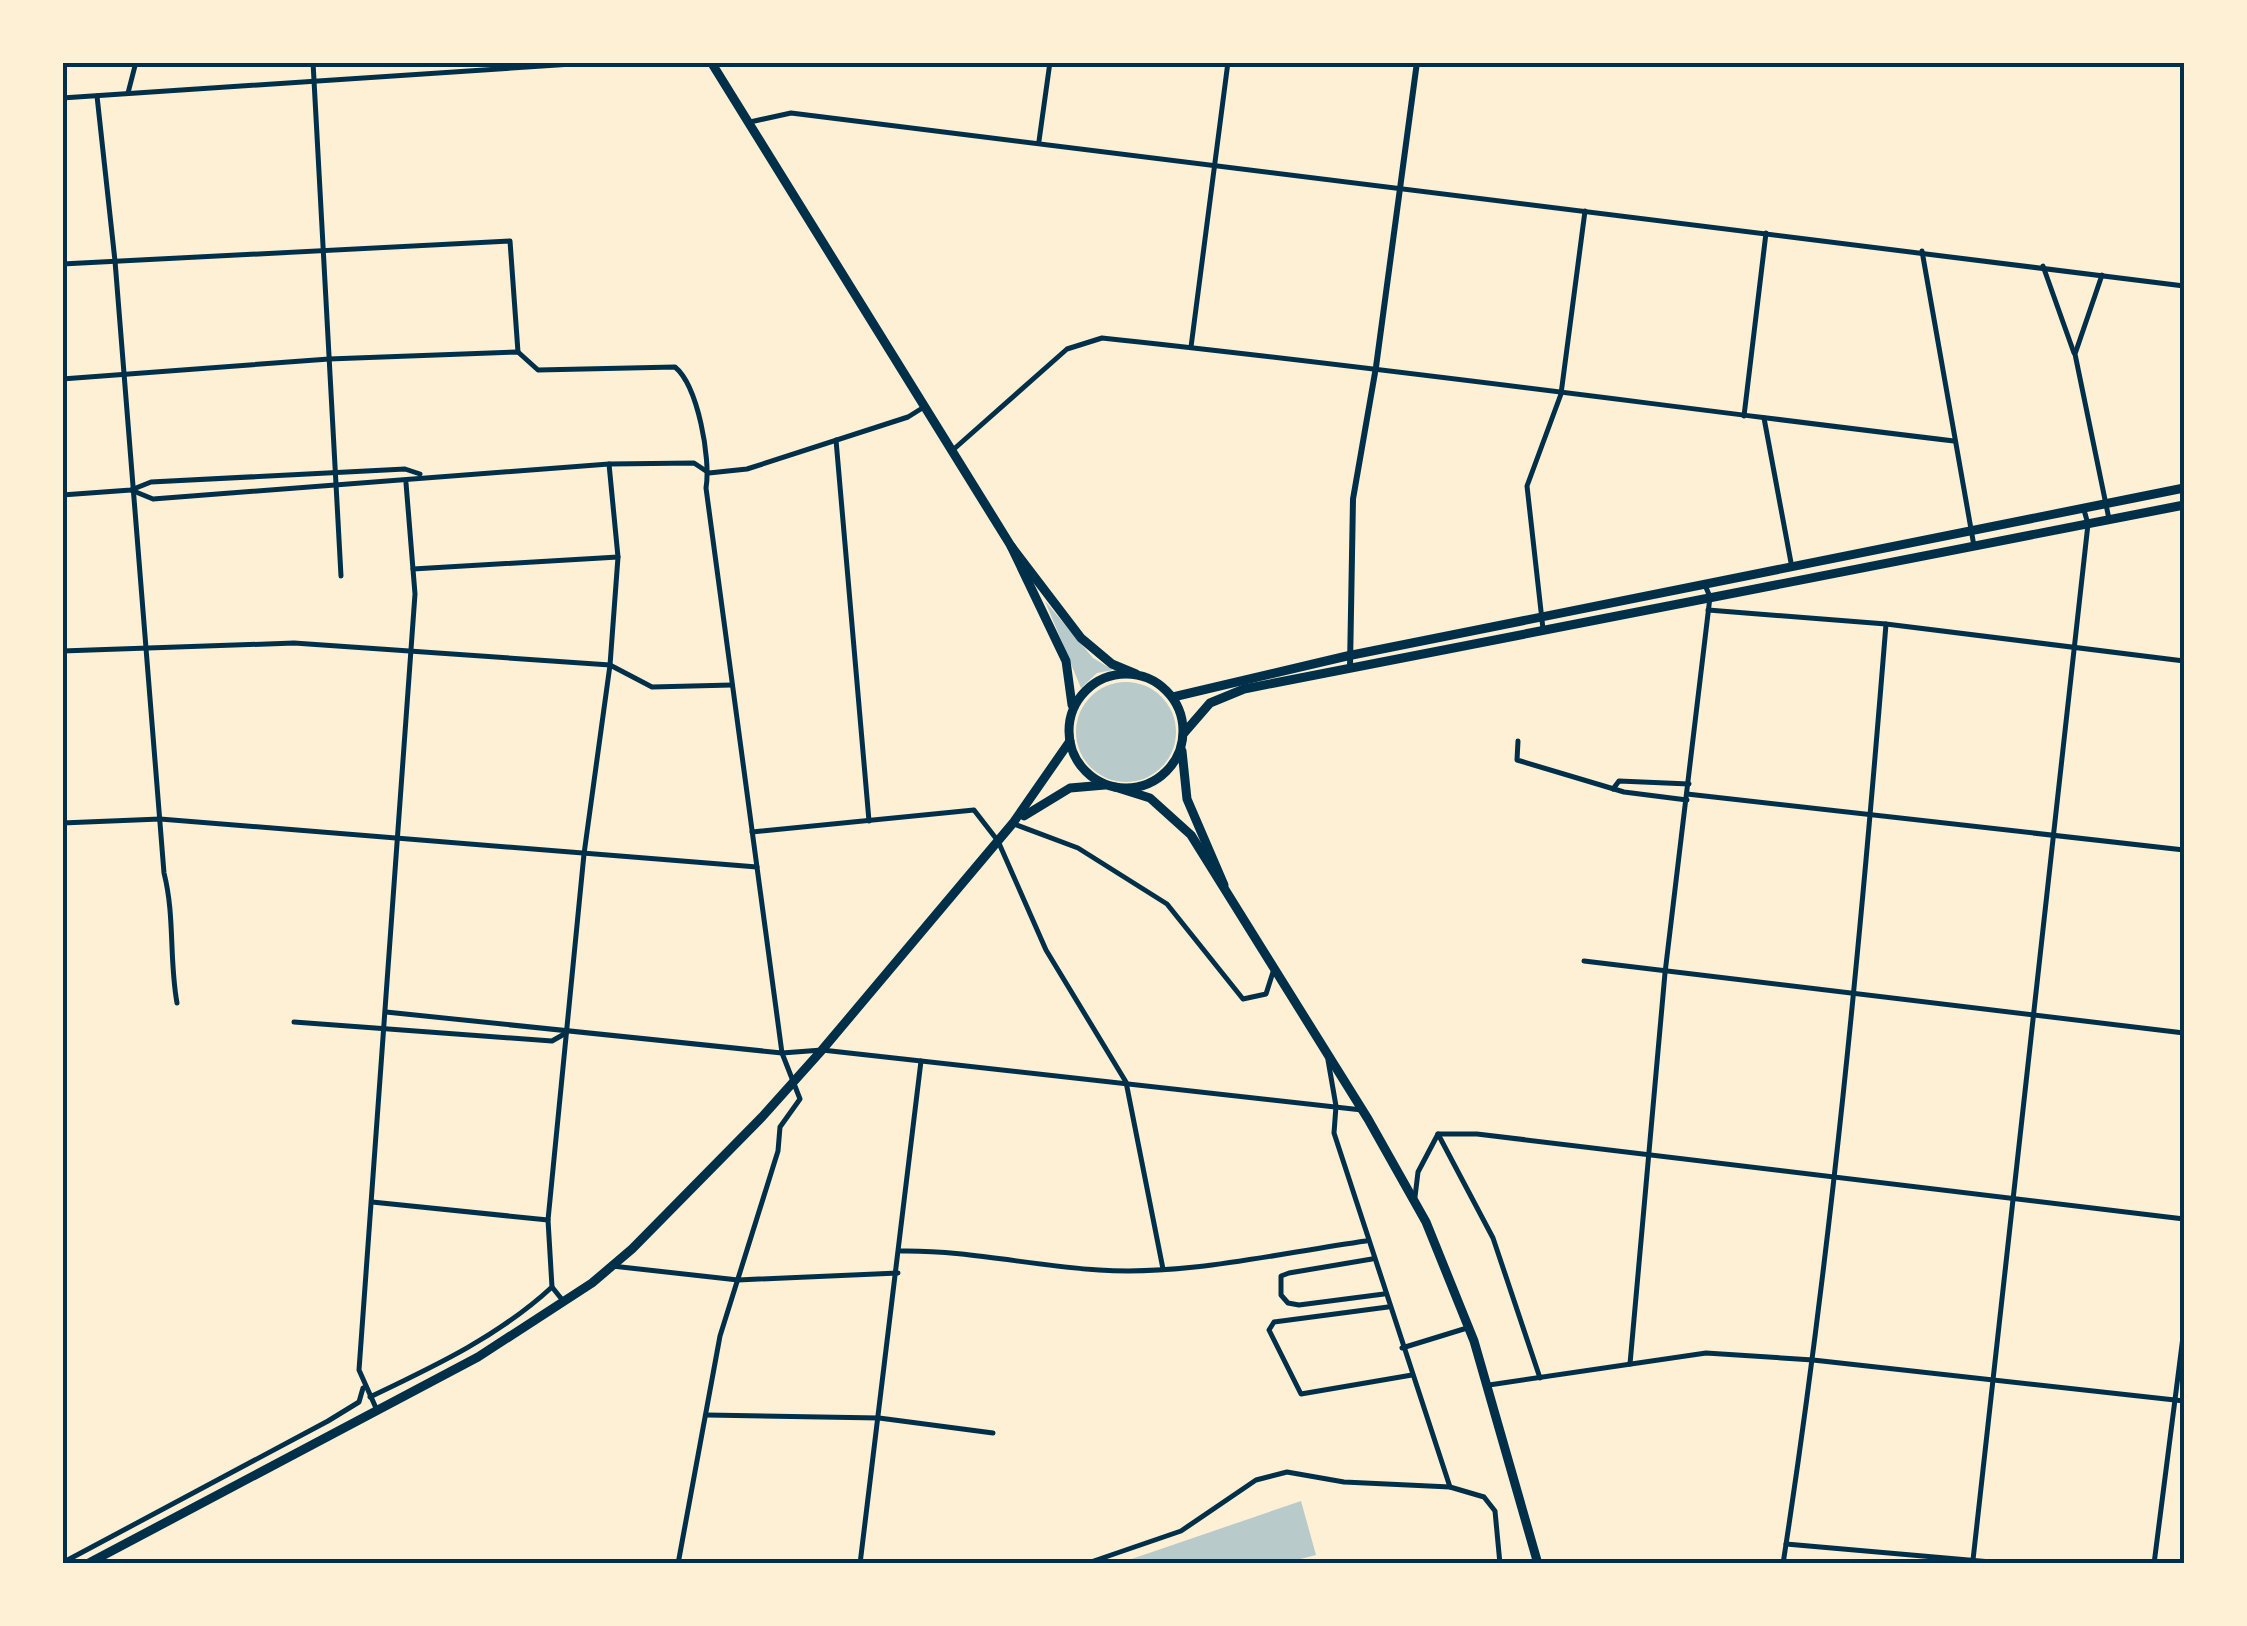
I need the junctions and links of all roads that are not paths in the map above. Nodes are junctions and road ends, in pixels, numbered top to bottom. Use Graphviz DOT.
graph roads {
  1 [pos="136,62"];
  2 [pos="313,62"];
  3 [pos="603,62"];
  4 [pos="711,62"];
  5 [pos="1050,62"];
  6 [pos="1228,62"];
  7 [pos="1416,62"];
  8 [pos="314,84"];
  9 [pos="127,94"];
  10 [pos="97,96"];
  11 [pos="62,98"];
  12 [pos="749,123"];
  13 [pos="1039,141"];
  14 [pos="1214,164"];
  15 [pos="1401,186"];
  16 [pos="1585,211"];
  17 [pos="1766,233"];
  18 [pos="324,251"];
  19 [pos="1922,251"];
  20 [pos="115,261"];
  21 [pos="62,264"];
  22 [pos="2043,266"];
  23 [pos="2102,275"];
  24 [pos="2184,286"];
  25 [pos="1191,348"];
  26 [pos="518,352"];
  27 [pos="2075,354"];
  28 [pos="330,359"];
  29 [pos="1376,367"];
  30 [pos="124,375"];
  31 [pos="62,379"];
  32 [pos="1561,394"];
  33 [pos="924,407"];
  34 [pos="1744,416"];
  35 [pos="1764,418"];
  36 [pos="836,440"];
  37 [pos="1954,440"];
  38 [pos="952,451"];
  39 [pos="609,464"];
  40 [pos="335,472"];
  41 [pos="708,473"];
  42 [pos="423,476"];
  43 [pos="406,483"];
  44 [pos="336,486"];
  45 [pos="2184,488"];
  46 [pos="131,490"];
  47 [pos="62,495"];
  48 [pos="2105,504"];
  49 [pos="2184,504"];
  50 [pos="2084,509"];
  51 [pos="2109,520"];
  52 [pos="2088,524"];
  53 [pos="1971,532"];
  54 [pos="1012,546"];
  55 [pos="1974,546"];
  56 [pos="618,557"];
  57 [pos="1792,568"];
  58 [pos="412,570"];
  59 [pos="341,576"];
  60 [pos="1705,585"];
  61 [pos="1710,597"];
  62 [pos="1708,610"];
  63 [pos="1542,623"];
  64 [pos="1886,624"];
  65 [pos="2073,647"];
  66 [pos="145,648"];
  67 [pos="62,651"];
  68 [pos="410,651"];
  69 [pos="2184,661"];
  70 [pos="1349,662"];
  71 [pos="610,665"];
  72 [pos="1136,674"];
  73 [pos="732,684"];
  74 [pos="1172,697"];
  75 [pos="1072,710"];
  76 [pos="1184,733"];
  77 [pos="1070,741"];
  78 [pos="1518,741"];
  79 [pos="1182,746"];
  80 [pos="1688,784"];
  81 [pos="1111,786"];
  82 [pos="1613,789"];
  83 [pos="1687,797"];
  84 [pos="1871,811"];
  85 [pos="160,819"];
  86 [pos="869,820"];
  87 [pos="62,822"];
  88 [pos="1013,824"];
  89 [pos="752,832"];
  90 [pos="2053,834"];
  91 [pos="396,835"];
  92 [pos="998,842"];
  93 [pos="2184,850"];
  94 [pos="584,854"];
  95 [pos="756,866"];
  96 [pos="1224,886"];
  97 [pos="1584,962"];
  98 [pos="1273,969"];
  99 [pos="1665,973"];
  100 [pos="1851,995"];
  101 [pos="177,1003"];
  102 [pos="386,1012"];
  103 [pos="2035,1016"];
  104 [pos="294,1022"];
  105 [pos="385,1030"];
  106 [pos="566,1033"];
  107 [pos="2184,1033"];
  108 [pos="822,1050"];
  109 [pos="782,1053"];
  110 [pos="1328,1055"];
  111 [pos="921,1060"];
  112 [pos="1126,1082"];
  113 [pos="791,1084"];
  114 [pos="1336,1106"];
  115 [pos="1362,1110"];
  116 [pos="1438,1134"];
  117 [pos="1648,1154"];
  118 [pos="1831,1178"];
  119 [pos="2014,1198"];
  120 [pos="1415,1200"];
  121 [pos="372,1202"];
  122 [pos="548,1220"];
  123 [pos="2184,1220"];
  124 [pos="1366,1242"];
  125 [pos="901,1250"];
  126 [pos="1372,1259"];
  127 [pos="612,1266"];
  128 [pos="1163,1269"];
  129 [pos="898,1273"];
  130 [pos="738,1280"];
  131 [pos="552,1287"];
  132 [pos="1384,1294"];
  133 [pos="564,1303"];
  134 [pos="1388,1307"];
  135 [pos="1469,1328"];
  136 [pos="2184,1330"];
  137 [pos="1402,1348"];
  138 [pos="1813,1360"];
  139 [pos="1630,1364"];
  140 [pos="1412,1375"];
  141 [pos="1540,1378"];
  142 [pos="1994,1380"];
  143 [pos="364,1386"];
  144 [pos="1486,1386"];
  145 [pos="370,1396"];
  146 [pos="2176,1400"];
  147 [pos="2184,1401"];
  148 [pos="377,1410"];
  149 [pos="706,1415"];
  150 [pos="879,1418"];
  151 [pos="993,1433"];
  152 [pos="1450,1488"];
  153 [pos="1786,1544"];
  154 [pos="1973,1560"];
  155 [pos="62,1564"];
  156 [pos="86,1564"];
  157 [pos="678,1564"];
  158 [pos="860,1564"];
  159 [pos="1086,1564"];
  160 [pos="1500,1564"];
  161 [pos="1538,1564"];
  162 [pos="1783,1564"];
  163 [pos="2014,1564"];
  164 [pos="2154,1564"];
  1 -- 9 [label="street"];
  2 -- 8 [label="street"];
  3 -- 8 [label="street"];
  4 -- 12 [label="main road"];
  5 -- 13 [label="street"];
  6 -- 14 [label="street"];
  7 -- 15 [label="street"];
  8 -- 9 [label="street"];
  8 -- 18 [label="street"];
  9 -- 10 [label="street"];
  10 -- 11 [label="street"];
  10 -- 20 [label="street"];
  12 -- 13 [label="street"];
  12 -- 33 [label="main road"];
  13 -- 14 [label="street"];
  14 -- 15 [label="street"];
  14 -- 25 [label="street"];
  15 -- 16 [label="street"];
  15 -- 29 [label="street"];
  16 -- 17 [label="street"];
  16 -- 32 [label="street"];
  17 -- 19 [label="street"];
  17 -- 34 [label="street"];
  18 -- 20 [label="street"];
  18 -- 26 [label="street"];
  18 -- 28 [label="street"];
  19 -- 22 [label="street"];
  19 -- 37 [label="street"];
  20 -- 21 [label="street"];
  20 -- 30 [label="street"];
  22 -- 23 [label="street"];
  22 -- 27 [label="street"];
  23 -- 24 [label="street"];
  23 -- 27 [label="street"];
  25 -- 29 [label="street"];
  25 -- 38 [label="street"];
  26 -- 28 [label="street"];
  26 -- 41 [label="street"];
  27 -- 48 [label="street"];
  28 -- 30 [label="street"];
  28 -- 40 [label="street"];
  29 -- 32 [label="street"];
  29 -- 70 [label="street"];
  30 -- 31 [label="street"];
  30 -- 46 [label="street"];
  32 -- 34 [label="street"];
  32 -- 63 [label="street"];
  33 -- 36 [label="street"];
  33 -- 38 [label="main road"];
  34 -- 35 [label="street"];
  35 -- 37 [label="street"];
  35 -- 57 [label="street"];
  36 -- 41 [label="street"];
  36 -- 86 [label="street"];
  37 -- 53 [label="street"];
  38 -- 54 [label="main road"];
  39 -- 41 [label="street"];
  39 -- 42 [label="street"];
  39 -- 56 [label="street"];
  40 -- 42 [label="street"];
  40 -- 44 [label="street"];
  40 -- 46 [label="street"];
  41 -- 73 [label="street"];
  42 -- 43 [label="street"];
  43 -- 44 [label="street"];
  43 -- 58 [label="street"];
  44 -- 46 [label="street"];
  44 -- 59 [label="street"];
  45 -- 48 [label="main road"];
  46 -- 47 [label="street"];
  46 -- 66 [label="street"];
  48 -- 50 [label="main road"];
  48 -- 51 [label="street"];
  49 -- 51 [label="main road"];
  50 -- 52 [label="street"];
  50 -- 53 [label="main road"];
  51 -- 52 [label="main road"];
  52 -- 55 [label="main road"];
  52 -- 65 [label="street"];
  53 -- 55 [label="street"];
  53 -- 57 [label="main road"];
  54 -- 72 [label="main road"];
  54 -- 75 [label="main road"];
  55 -- 61 [label="main road"];
  56 -- 58 [label="street"];
  56 -- 71 [label="street"];
  57 -- 60 [label="main road"];
  58 -- 68 [label="street"];
  60 -- 61 [label="street"];
  60 -- 63 [label="main road"];
  61 -- 62 [label="street"];
  61 -- 63 [label="main road"];
  62 -- 64 [label="street"];
  62 -- 80 [label="street"];
  63 -- 70 [label="main road"];
  64 -- 65 [label="street"];
  64 -- 84 [label="street"];
  65 -- 69 [label="street"];
  65 -- 90 [label="street"];
  66 -- 67 [label="street"];
  66 -- 68 [label="street"];
  66 -- 85 [label="street"];
  68 -- 71 [label="street"];
  68 -- 91 [label="street"];
  70 -- 74 [label="main road"];
  70 -- 76 [label="main road"];
  71 -- 73 [label="street"];
  71 -- 94 [label="street"];
  72 -- 74 [label="main road"];
  72 -- 75 [label="main road"];
  73 -- 89 [label="street"];
  74 -- 76 [label="main road"];
  75 -- 77 [label="main road"];
  76 -- 79 [label="main road"];
  77 -- 81 [label="main road"];
  77 -- 88 [label="main road"];
  78 -- 82 [label="street"];
  79 -- 81 [label="main road"];
  79 -- 96 [label="main road"];
  80 -- 82 [label="street"];
  80 -- 83 [label="street"];
  81 -- 88 [label="main road"];
  81 -- 96 [label="main road"];
  82 -- 83 [label="street"];
  83 -- 84 [label="street"];
  83 -- 99 [label="street"];
  84 -- 90 [label="street"];
  84 -- 100 [label="street"];
  85 -- 87 [label="street"];
  85 -- 91 [label="street"];
  85 -- 101 [label="street"];
  86 -- 89 [label="street"];
  86 -- 92 [label="street"];
  88 -- 92 [label="main road"];
  88 -- 98 [label="street"];
  89 -- 95 [label="street"];
  90 -- 93 [label="street"];
  90 -- 103 [label="street"];
  91 -- 94 [label="street"];
  91 -- 102 [label="street"];
  92 -- 108 [label="main road"];
  92 -- 112 [label="street"];
  94 -- 95 [label="street"];
  94 -- 106 [label="street"];
  95 -- 109 [label="street"];
  96 -- 98 [label="main road"];
  97 -- 99 [label="street"];
  98 -- 110 [label="main road"];
  99 -- 100 [label="street"];
  99 -- 117 [label="street"];
  100 -- 103 [label="street"];
  100 -- 118 [label="street"];
  102 -- 105 [label="street"];
  102 -- 106 [label="street"];
  103 -- 107 [label="street"];
  103 -- 119 [label="street"];
  104 -- 105 [label="street"];
  105 -- 106 [label="street"];
  105 -- 121 [label="street"];
  106 -- 109 [label="street"];
  106 -- 122 [label="street"];
  108 -- 109 [label="street"];
  108 -- 111 [label="street"];
  108 -- 113 [label="main road"];
  109 -- 113 [label="street"];
  110 -- 114 [label="street"];
  110 -- 115 [label="main road"];
  111 -- 112 [label="street"];
  111 -- 125 [label="street"];
  112 -- 114 [label="street"];
  112 -- 128 [label="street"];
  113 -- 127 [label="main road"];
  113 -- 130 [label="street"];
  114 -- 115 [label="street"];
  114 -- 124 [label="street"];
  115 -- 120 [label="main road"];
  116 -- 117 [label="street"];
  116 -- 120 [label="street"];
  116 -- 141 [label="street"];
  117 -- 118 [label="street"];
  117 -- 139 [label="street"];
  118 -- 119 [label="street"];
  118 -- 138 [label="street"];
  119 -- 123 [label="street"];
  119 -- 142 [label="street"];
  120 -- 135 [label="main road"];
  121 -- 122 [label="street"];
  121 -- 143 [label="street"];
  122 -- 131 [label="street"];
  124 -- 126 [label="street"];
  124 -- 128 [label="street"];
  125 -- 128 [label="street"];
  125 -- 129 [label="street"];
  126 -- 132 [label="street"];
  126 -- 132 [label="street"];
  127 -- 130 [label="street"];
  127 -- 133 [label="main road"];
  129 -- 130 [label="street"];
  129 -- 150 [label="street"];
  130 -- 149 [label="street"];
  131 -- 133 [label="street"];
  131 -- 145 [label="street"];
  132 -- 134 [label="street"];
  133 -- 148 [label="main road"];
  134 -- 137 [label="street"];
  134 -- 140 [label="street"];
  135 -- 137 [label="street"];
  135 -- 144 [label="main road"];
  136 -- 146 [label="street"];
  137 -- 140 [label="street"];
  138 -- 139 [label="street"];
  138 -- 142 [label="street"];
  138 -- 153 [label="street"];
  139 -- 141 [label="street"];
  140 -- 152 [label="street"];
  141 -- 144 [label="street"];
  142 -- 146 [label="street"];
  142 -- 154 [label="street"];
  143 -- 145 [label="street"];
  143 -- 155 [label="street"];
  144 -- 161 [label="main road"];
  145 -- 148 [label="street"];
  146 -- 147 [label="street"];
  146 -- 164 [label="street"];
  148 -- 156 [label="main road"];
  149 -- 150 [label="street"];
  149 -- 157 [label="street"];
  150 -- 151 [label="street"];
  150 -- 158 [label="street"];
  152 -- 159 [label="street"];
  152 -- 160 [label="street"];
  153 -- 154 [label="street"];
  153 -- 162 [label="street"];
  154 -- 163 [label="street"];
}
